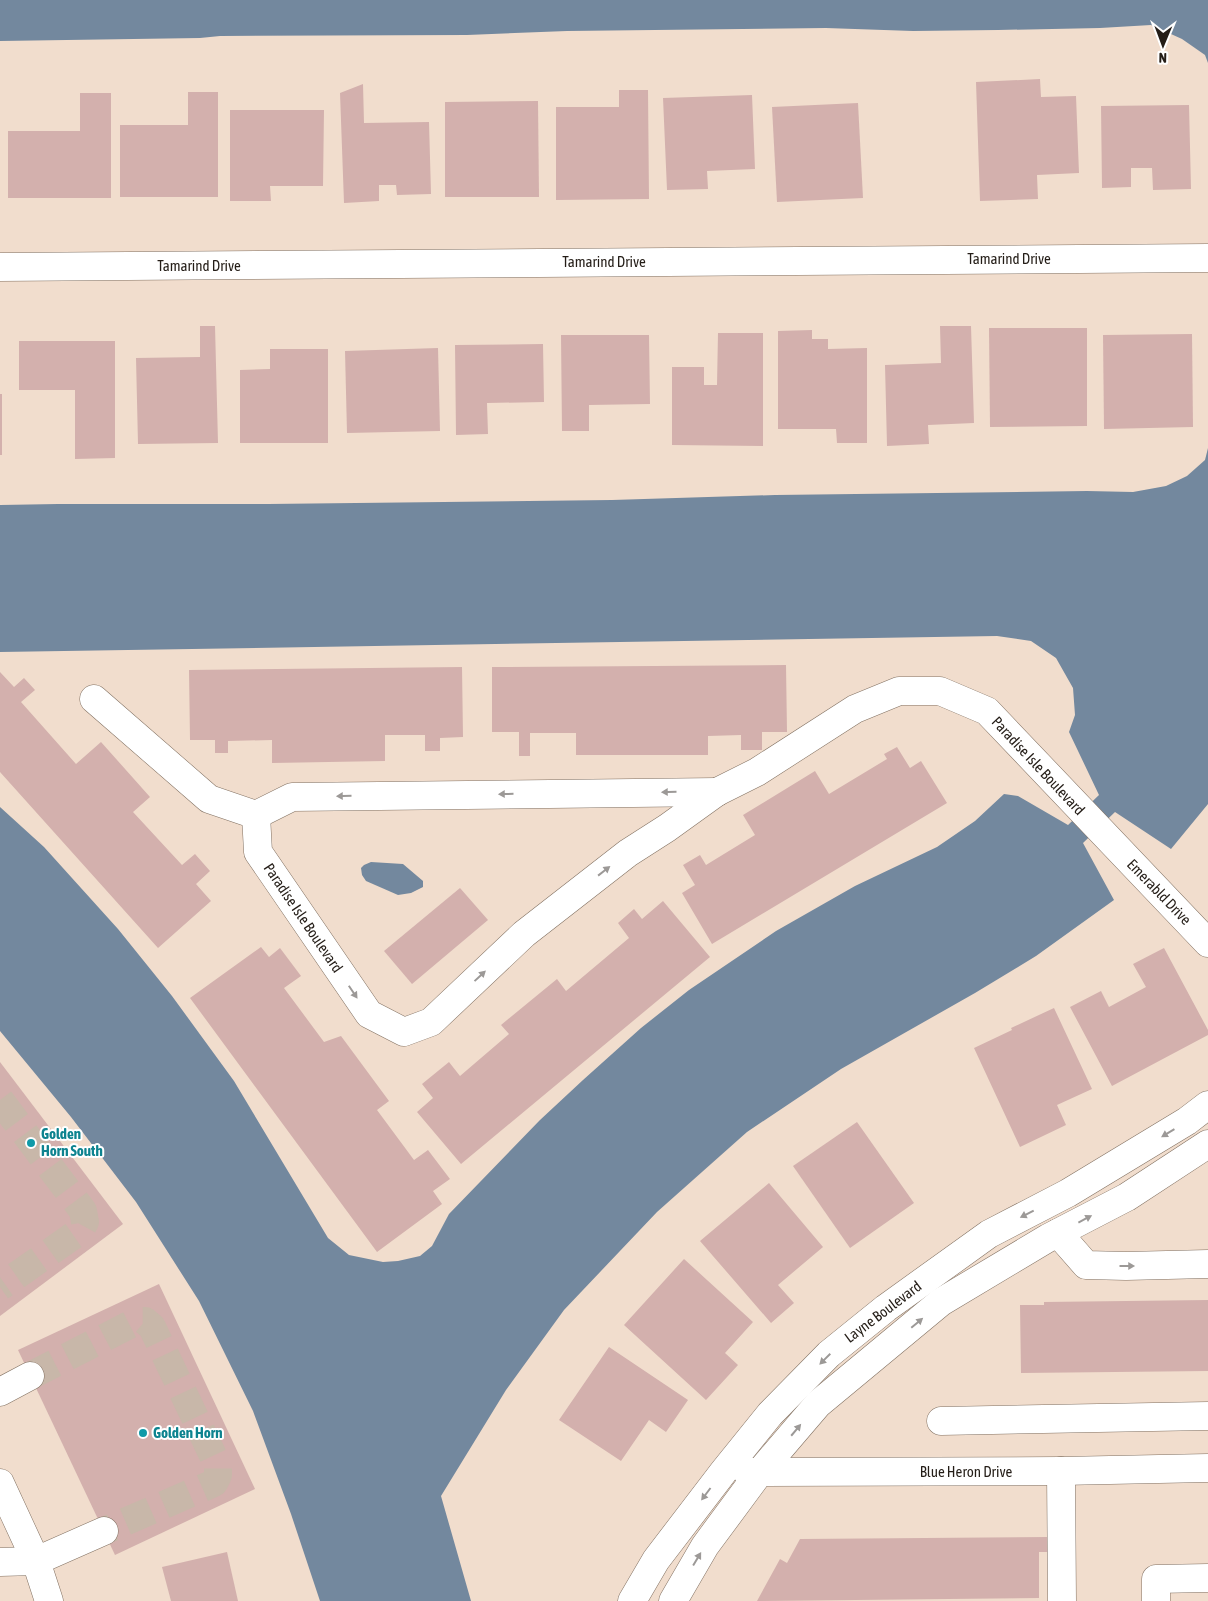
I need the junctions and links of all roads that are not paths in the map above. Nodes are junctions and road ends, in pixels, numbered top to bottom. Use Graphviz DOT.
graph roads {
  1 [pos="1208,258"];
  2 [pos="0,267"];
  3 [pos="94,699"];
  4 [pos="718,792"];
  5 [pos="256,815"];
  6 [pos="1110,842"];
  7 [pos="1208,943"];
  8 [pos="1208,1105"];
  9 [pos="1208,1144"];
  10 [pos="1058,1233"];
  11 [pos="1208,1264"];
  12 [pos="30,1376"];
  13 [pos="0,1392"];
  14 [pos="1208,1416"];
  15 [pos="941,1421"];
  16 [pos="1208,1468"];
  17 [pos="724,1471"];
  18 [pos="1061,1471"];
  19 [pos="759,1473"];
  20 [pos="3,1498"];
  21 [pos="104,1531"];
  22 [pos="36,1561"];
  23 [pos="0,1562"];
  24 [pos="1208,1578"];
  25 [pos="49,1601"];
  26 [pos="632,1601"];
  27 [pos="672,1601"];
  28 [pos="1062,1601"];
  29 [pos="1156,1601"];
  1 -- 2 [label="street, Tamarind Drive"];
  3 -- 5 [label="street"];
  4 -- 5 [label="street, Paradise Isle Boulevard, one-way"];
  5 -- 4 [label="street, Paradise Isle Boulevard, one-way"];
  4 -- 6 [label="street, Paradise Isle Boulevard"];
  6 -- 7 [label="street, Emerabld Drive"];
  8 -- 17 [label="street, Layne Boulevard, one-way"];
  10 -- 9 [label="street, Layne Boulevard, one-way"];
  10 -- 11 [label="street, one-way"];
  19 -- 10 [label="street, Layne Boulevard, one-way"];
  12 -- 13 [label="street"];
  14 -- 15 [label="street"];
  16 -- 18 [label="street, Blue Heron Drive"];
  17 -- 19 [label="street, Blue Heron Drive"];
  17 -- 26 [label="street, Layne Boulevard, one-way"];
  18 -- 19 [label="street, Blue Heron Drive"];
  18 -- 28 [label="street"];
  27 -- 19 [label="street, Layne Boulevard, one-way"];
  20 -- 22 [label="street"];
  21 -- 22 [label="street"];
  22 -- 23 [label="street"];
  22 -- 25 [label="street"];
  24 -- 29 [label="street"];
}
